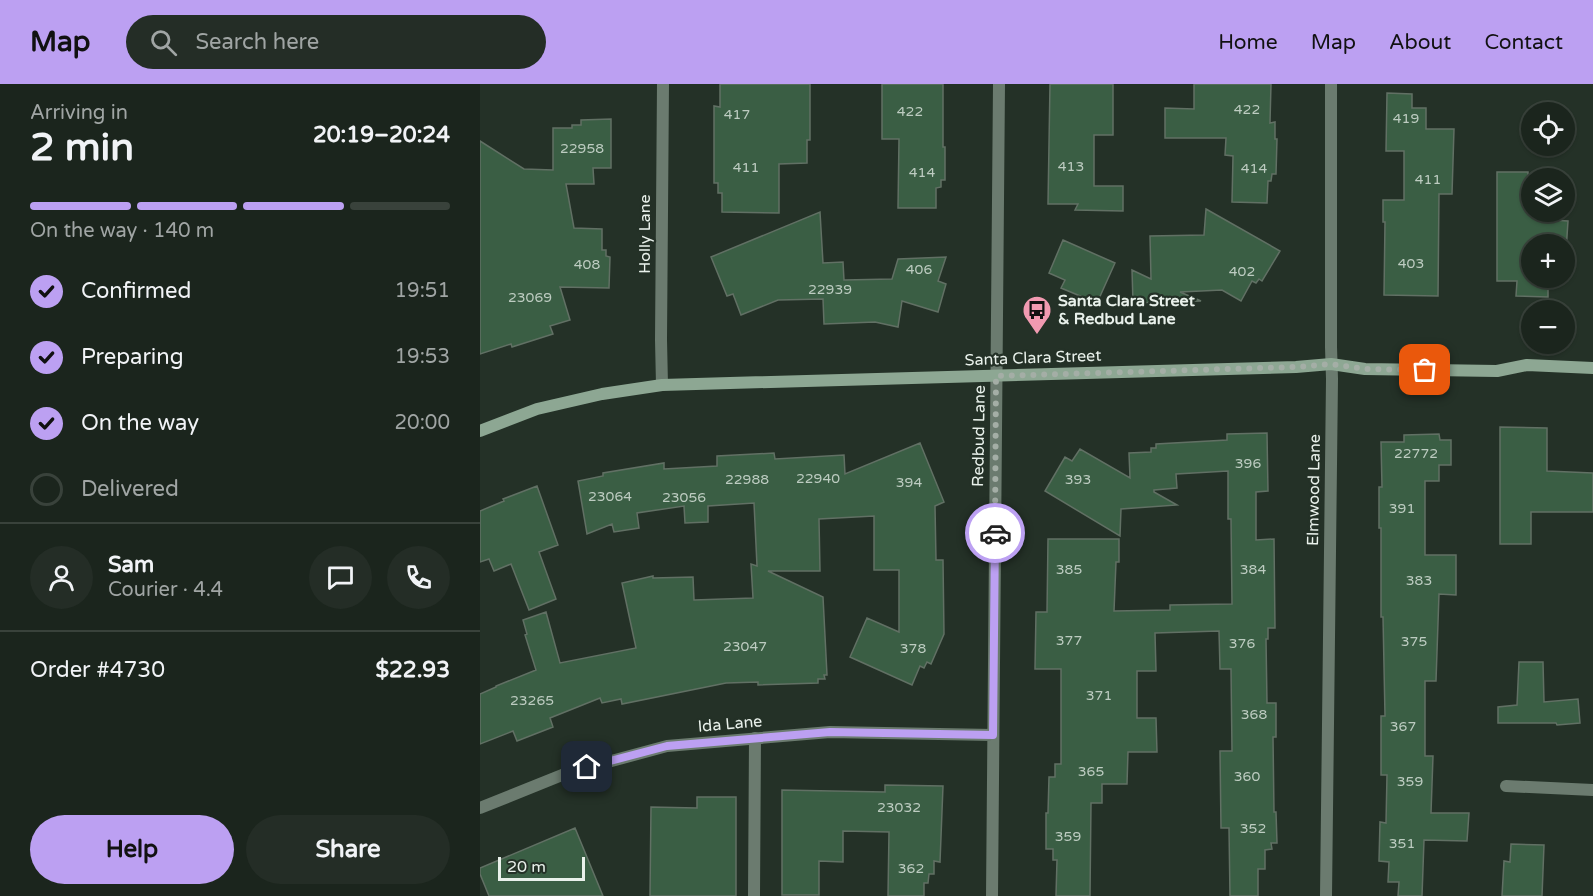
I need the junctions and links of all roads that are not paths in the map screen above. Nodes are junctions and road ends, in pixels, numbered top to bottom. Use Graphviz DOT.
graph roads {
  1 [pos="663,84"];
  2 [pos="999,84"];
  3 [pos="1331,84"];
  4 [pos="1331,364"];
  5 [pos="1593,368"];
  6 [pos="996,376"];
  7 [pos="662,385"];
  8 [pos="480,431"];
  9 [pos="993,735"];
  10 [pos="755,738"];
  11 [pos="1506,786"];
  12 [pos="1593,790"];
  13 [pos="480,808"];
  14 [pos="754,896"];
  15 [pos="992,896"];
  16 [pos="1326,896"];
  1 -- 7 [label="street, Holly Lane"];
  2 -- 6 [label="street, Redbud Lane"];
  3 -- 4 [label="street, Elmwood Lane"];
  4 -- 5 [label="main road, Santa Clara Street"];
  4 -- 6 [label="main road, Santa Clara Street"];
  4 -- 16 [label="street, Elmwood Lane"];
  6 -- 7 [label="main road, Santa Clara Street"];
  6 -- 9 [label="street, Redbud Lane"];
  7 -- 8 [label="main road, Santa Clara Street"];
  9 -- 10 [label="street, Ida Lane"];
  9 -- 15 [label="street, Redbud Lane"];
  10 -- 13 [label="street, Ida Lane"];
  10 -- 14 [label="street"];
  11 -- 12 [label="street"];
}
